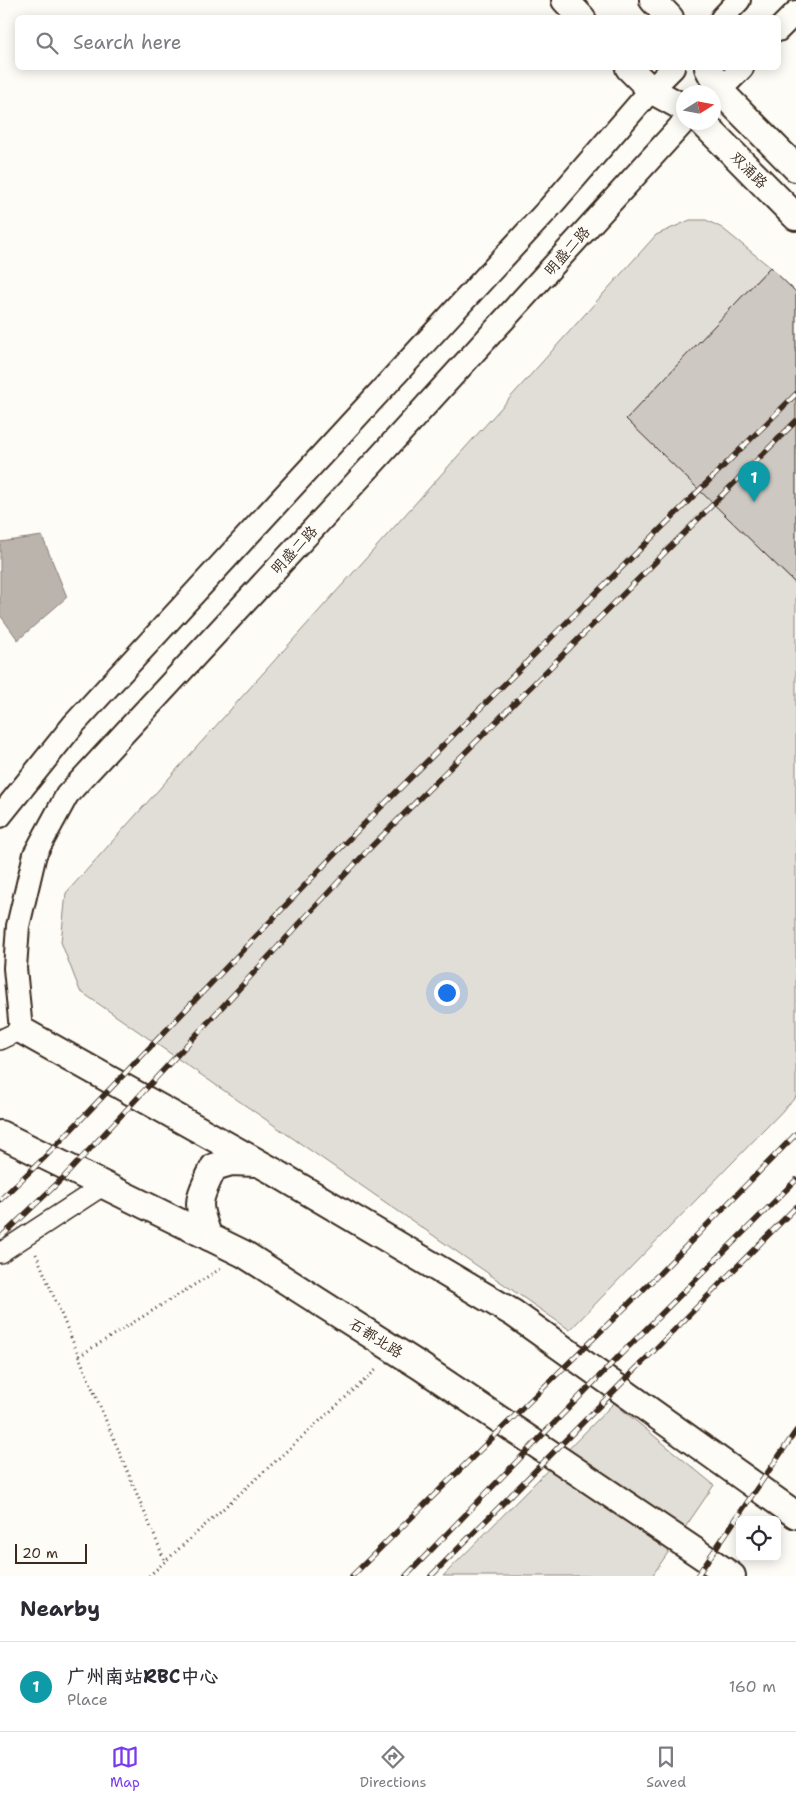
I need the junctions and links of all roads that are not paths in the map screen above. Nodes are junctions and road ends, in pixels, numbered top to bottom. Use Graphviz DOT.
graph roads {
  1 [pos="565,0"];
  2 [pos="652,0"];
  3 [pos="739,0"];
  4 [pos="796,12"];
  5 [pos="579,15"];
  6 [pos="667,15"];
  7 [pos="725,15"];
  8 [pos="781,27"];
  9 [pos="631,70"];
  10 [pos="671,70"];
  11 [pos="709,70"];
  12 [pos="740,70"];
  13 [pos="714,85"];
  14 [pos="651,90"];
  15 [pos="721,90"];
  16 [pos="721,98"];
  17 [pos="676,104"];
  18 [pos="677,130"];
  19 [pos="710,130"];
  20 [pos="796,168"];
  21 [pos="796,217"];
  22 [pos="0,816"];
  23 [pos="11,1035"];
  24 [pos="0,1134"];
  25 [pos="256,1163"];
  26 [pos="104,1185"];
  27 [pos="209,1237"];
  28 [pos="0,1253"];
  29 [pos="796,1515"];
  30 [pos="732,1576"];
  1 -- 5 [label="main road"];
  2 -- 6 [label="main road"];
  3 -- 7 [label="street"];
  4 -- 8 [label="street"];
  9 -- 14 [label="main road"];
  10 -- 14 [label="street"];
  11 -- 13 [label="main road"];
  12 -- 15 [label="street"];
  14 -- 17 [label="main road"];
  14 -- 22 [label="street"];
  16 -- 20 [label="main road"];
  18 -- 23 [label="street, 明盛二路"];
  19 -- 21 [label="main road, 双涌路"];
  23 -- 25 [label="main road"];
  24 -- 26 [label="main road, 石都北路"];
  25 -- 27 [label="main road"];
  25 -- 29 [label="main road"];
  26 -- 27 [label="main road, 石都北路"];
  26 -- 28 [label="street"];
  27 -- 30 [label="main road, 石都北路"];
}
